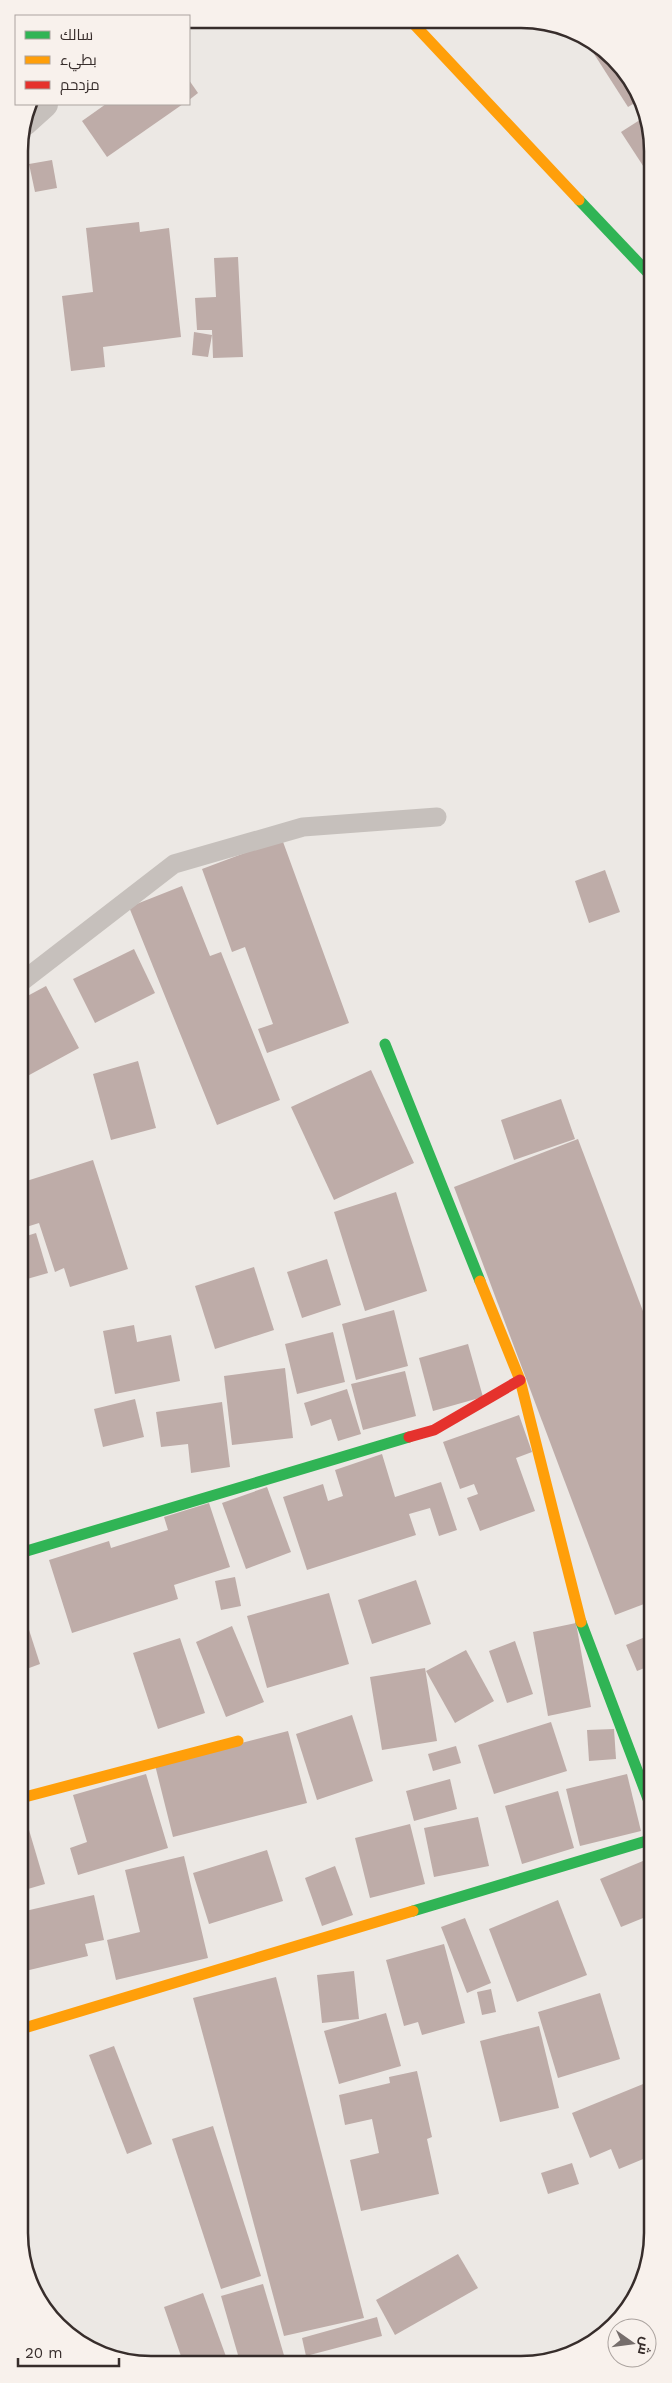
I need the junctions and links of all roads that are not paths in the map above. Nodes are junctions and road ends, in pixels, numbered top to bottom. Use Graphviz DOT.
graph roads {
  1 [pos="418,28"];
  2 [pos="644,269"];
  3 [pos="437,817"];
  4 [pos="28,977"];
  5 [pos="385,1044"];
  6 [pos="520,1380"];
  7 [pos="28,1551"];
  8 [pos="238,1741"];
  9 [pos="644,1791"];
  10 [pos="28,1796"];
  11 [pos="644,1841"];
  12 [pos="28,2027"];
  1 -- 2 [label="street"];
  3 -- 4 [label="lane"];
  5 -- 6 [label="street"];
  6 -- 7 [label="street"];
  6 -- 9 [label="street"];
  8 -- 10 [label="street"];
  11 -- 12 [label="street"];
}
